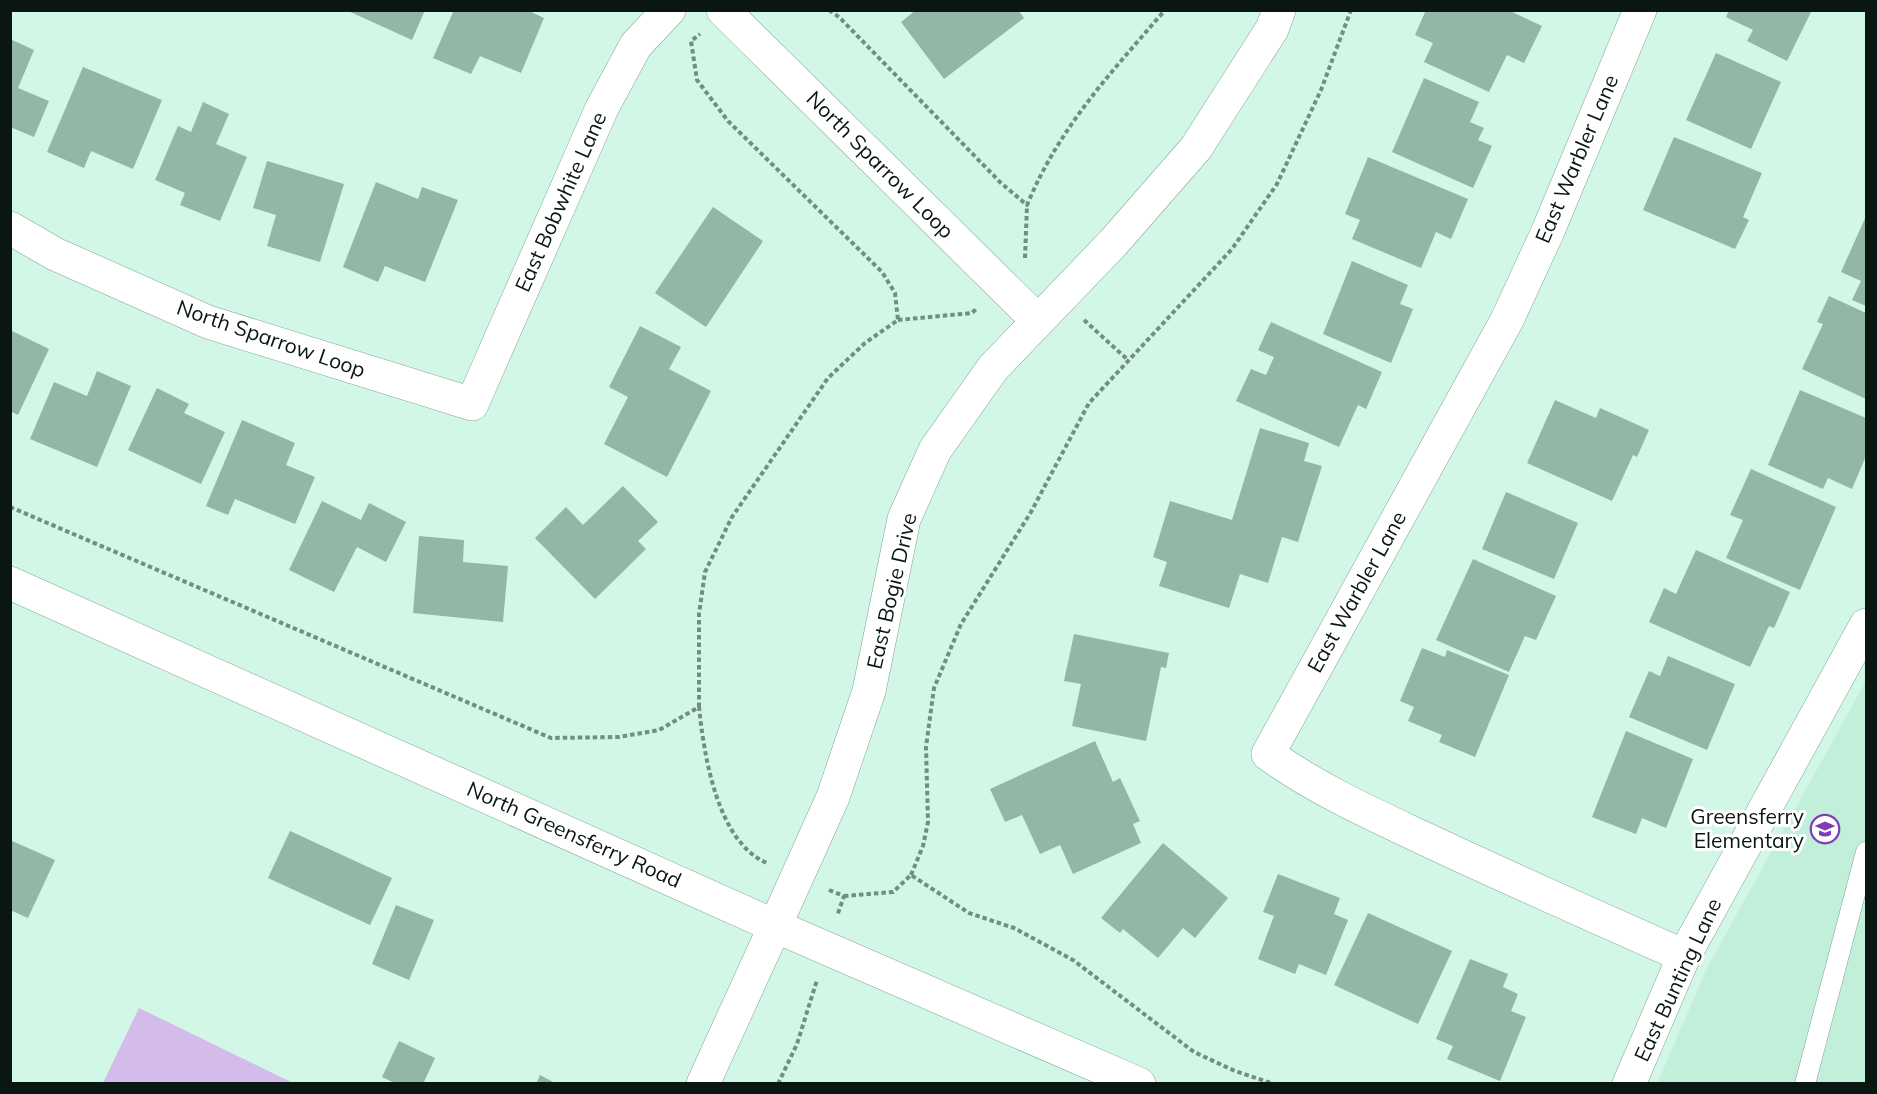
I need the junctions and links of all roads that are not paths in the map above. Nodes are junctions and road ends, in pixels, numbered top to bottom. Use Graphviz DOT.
graph roads {
  1 [pos="669,10"];
  2 [pos="723,10"];
  3 [pos="1279,10"];
  4 [pos="1640,10"];
  5 [pos="10,228"];
  6 [pos="1037,320"];
  7 [pos="472,404"];
  8 [pos="10,583"];
  9 [pos="1866,625"];
  10 [pos="1866,852"];
  11 [pos="775,926"];
  12 [pos="1684,956"];
  13 [pos="703,1083"];
  14 [pos="1140,1083"];
  15 [pos="1629,1083"];
  16 [pos="1805,1083"];
  1 -- 7 [label="street, East Bobwhite Lane"];
  2 -- 6 [label="street, North Sparrow Loop"];
  3 -- 6 [label="street, East Bogie Drive"];
  4 -- 12 [label="street, East Warbler Lane"];
  5 -- 7 [label="street, North Sparrow Loop"];
  6 -- 11 [label="street, East Bogie Drive"];
  8 -- 11 [label="street, North Greensferry Road"];
  9 -- 12 [label="street, East Bunting Lane"];
  10 -- 16 [label="lane"];
  11 -- 13 [label="street, East Bogie Drive"];
  11 -- 14 [label="street, North Greensferry Road"];
  12 -- 15 [label="street, East Bunting Lane"];
}
